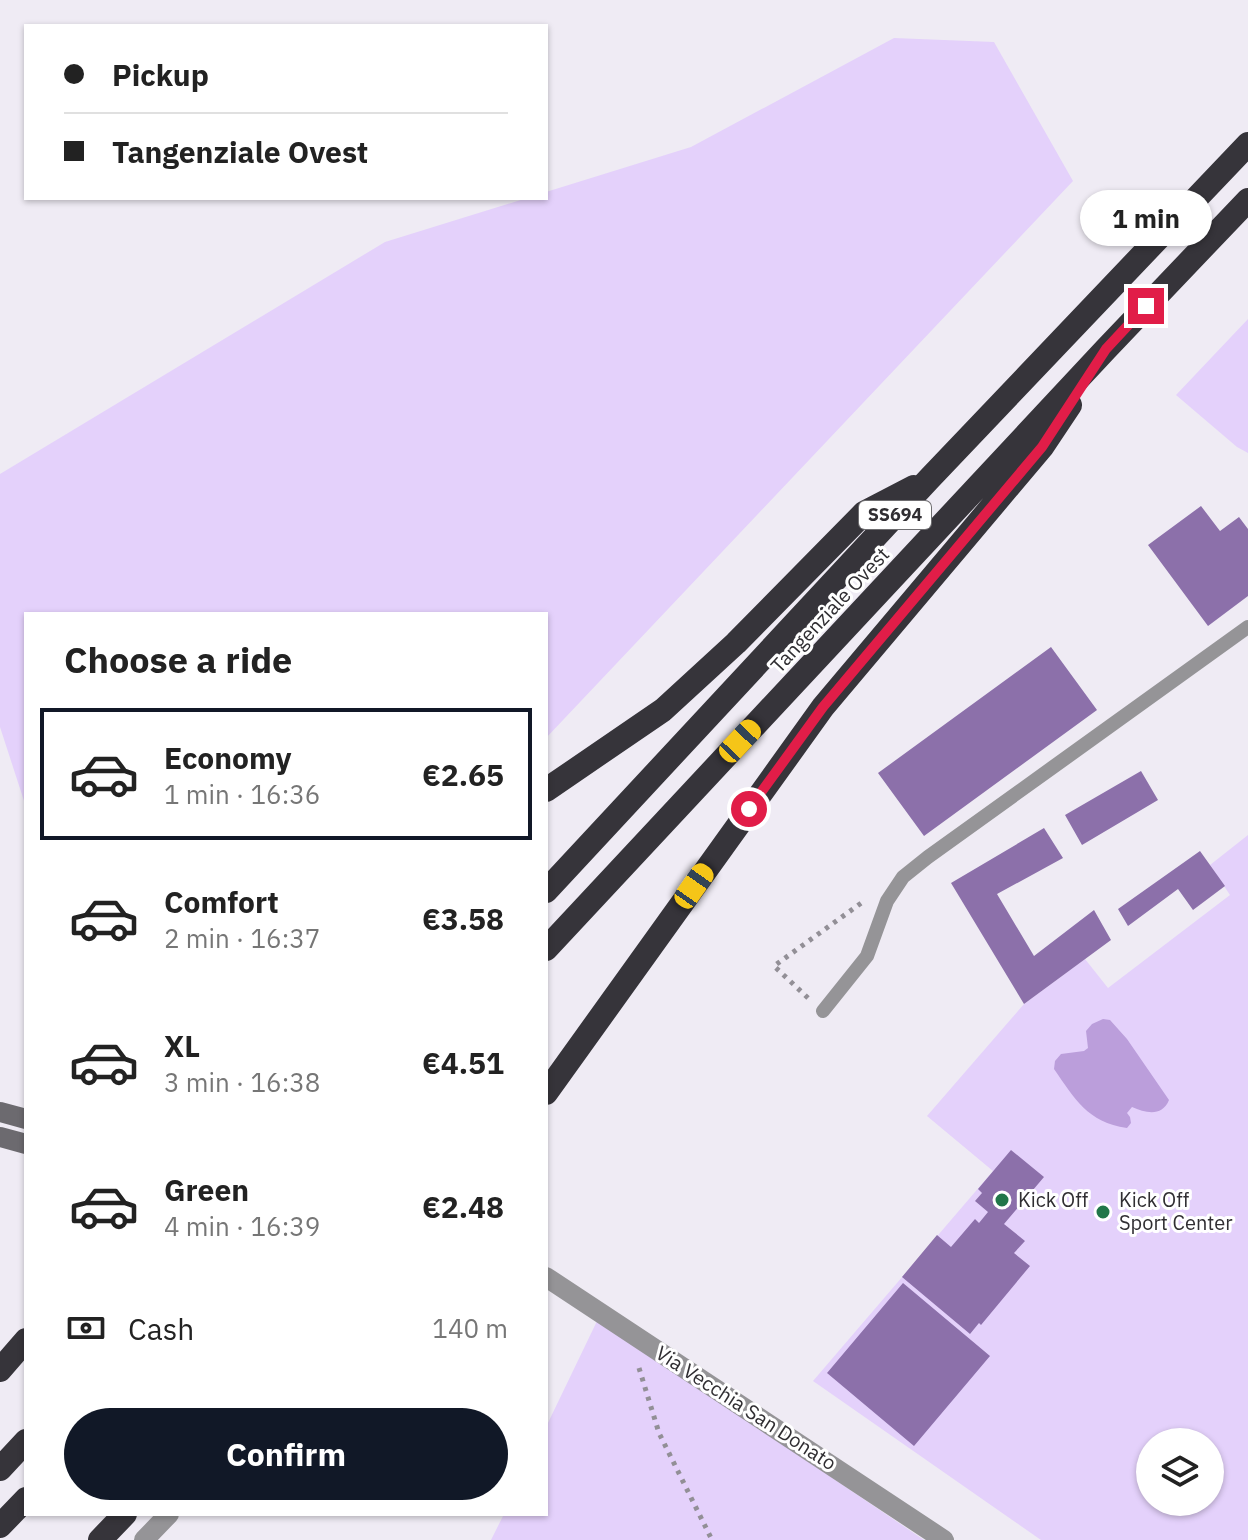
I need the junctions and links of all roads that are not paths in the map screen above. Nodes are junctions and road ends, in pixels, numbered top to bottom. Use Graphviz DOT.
graph roads {
  1 [pos="1248,144"];
  2 [pos="1248,200"];
  3 [pos="1106,349"];
  4 [pos="930,478"];
  5 [pos="1248,627"];
  6 [pos="548,789"];
  7 [pos="548,889"];
  8 [pos="548,947"];
  9 [pos="823,1011"];
  10 [pos="548,1090"];
  11 [pos="0,1112"];
  12 [pos="24,1118"];
  13 [pos="0,1137"];
  14 [pos="24,1143"];
  15 [pos="548,1278"];
  16 [pos="24,1342"];
  17 [pos="0,1370"];
  18 [pos="24,1443"];
  19 [pos="0,1469"];
  20 [pos="24,1501"];
  21 [pos="123,1516"];
  22 [pos="167,1516"];
  23 [pos="0,1526"];
  24 [pos="100,1540"];
  25 [pos="144,1540"];
  26 [pos="944,1540"];
  1 -- 4 [label="highway, Tangenziale Ovest / SS694"];
  2 -- 3 [label="highway, Tangenziale Ovest / SS694"];
  3 -- 8 [label="highway, Tangenziale Ovest / SS694"];
  3 -- 10 [label="highway"];
  4 -- 6 [label="highway"];
  4 -- 7 [label="highway, Tangenziale Ovest / SS694"];
  5 -- 9 [label="lane"];
  11 -- 12 [label="street"];
  13 -- 14 [label="street"];
  15 -- 26 [label="street, Via Vecchia San Donato"];
  16 -- 17 [label="highway"];
  18 -- 19 [label="highway"];
  20 -- 23 [label="highway"];
  21 -- 24 [label="highway"];
  22 -- 25 [label="street"];
}
